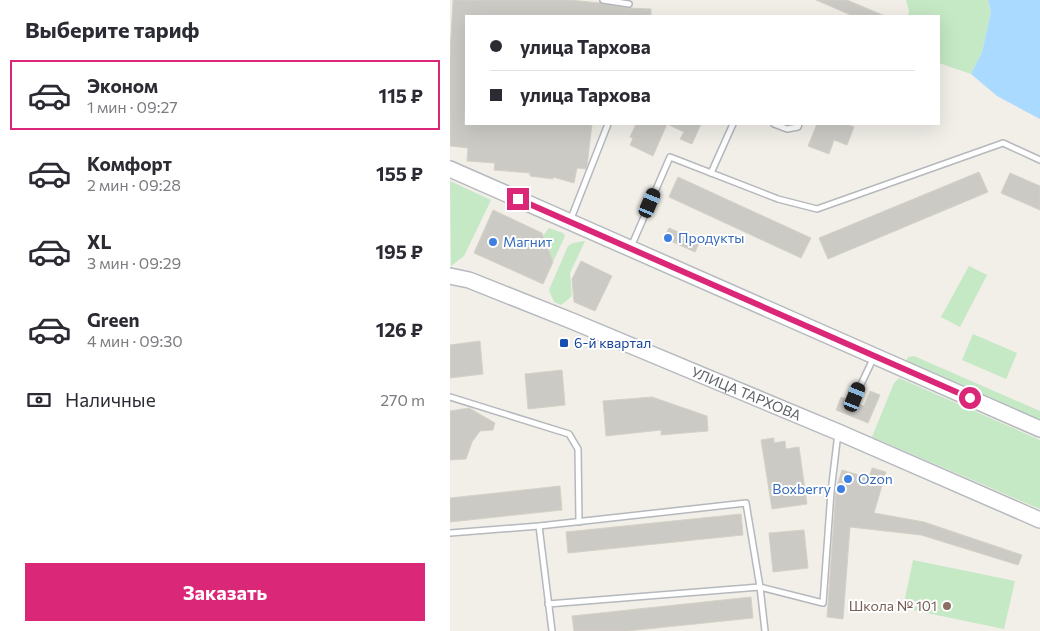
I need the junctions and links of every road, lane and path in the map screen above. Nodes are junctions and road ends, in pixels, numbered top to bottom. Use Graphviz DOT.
graph roads {
  1 [pos="602,0"];
  2 [pos="629,4"];
  3 [pos="608,125"];
  4 [pos="733,125"];
  5 [pos="776,125"];
  6 [pos="799,125"];
  7 [pos="1040,160"];
  8 [pos="450,169"];
  9 [pos="711,173"];
  10 [pos="570,221"];
  11 [pos="630,248"];
  12 [pos="450,276"];
  13 [pos="874,356"];
  14 [pos="450,397"];
  15 [pos="855,397"];
  16 [pos="1040,429"];
  17 [pos="838,432"];
  18 [pos="1040,520"];
  19 [pos="579,522"];
  20 [pos="539,526"];
  21 [pos="450,533"];
  22 [pos="760,587"];
  23 [pos="548,604"];
  24 [pos="552,631"];
  25 [pos="766,631"];
  1 -- 2 [label="lane"];
  3 -- 10 [label="lane"];
  4 -- 9 [label="lane"];
  5 -- 6 [label="lane"];
  7 -- 9 [label="lane"];
  8 -- 10 [label="main road"];
  9 -- 11 [label="lane"];
  10 -- 11 [label="main road"];
  11 -- 13 [label="main road"];
  12 -- 17 [label="main road, УЛИЦА ТАРХОВА"];
  13 -- 15 [label="lane"];
  13 -- 16 [label="main road"];
  14 -- 19 [label="lane"];
  17 -- 18 [label="main road, УЛИЦА ТАРХОВА"];
  17 -- 22 [label="lane"];
  19 -- 20 [label="lane"];
  19 -- 22 [label="lane"];
  20 -- 21 [label="lane"];
  20 -- 23 [label="lane"];
  22 -- 23 [label="lane"];
  22 -- 25 [label="lane"];
  23 -- 24 [label="lane"];
}
